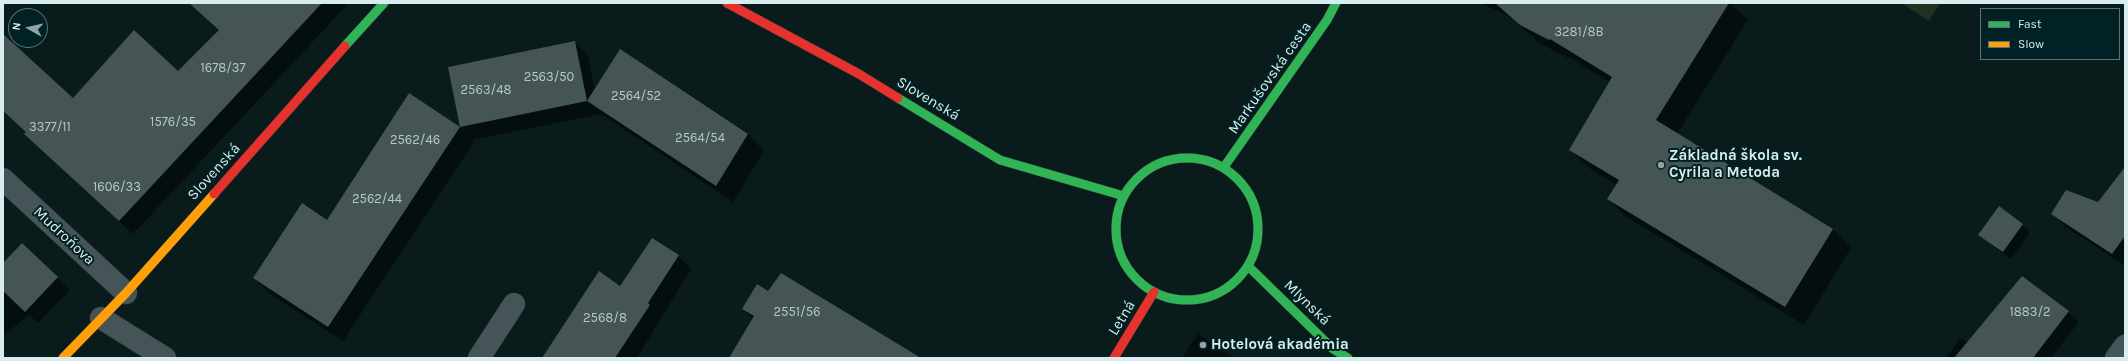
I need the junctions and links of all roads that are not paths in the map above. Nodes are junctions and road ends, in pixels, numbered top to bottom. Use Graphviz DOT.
graph roads {
  1 [pos="384,3"];
  2 [pos="727,3"];
  3 [pos="1336,3"];
  4 [pos="1224,167"];
  5 [pos="3,179"];
  6 [pos="1124,196"];
  7 [pos="1248,266"];
  8 [pos="1154,292"];
  9 [pos="126,293"];
  10 [pos="514,304"];
  11 [pos="102,318"];
  12 [pos="2125,346"];
  13 [pos="63,358"];
  14 [pos="165,358"];
  15 [pos="479,358"];
  16 [pos="1114,358"];
  17 [pos="1348,358"];
  18 [pos="2116,358"];
  1 -- 9 [label="street, Slovenská"];
  2 -- 6 [label="street, Slovenská"];
  3 -- 4 [label="street, Markušovská cesta"];
  4 -- 6 [label="street"];
  4 -- 7 [label="street"];
  5 -- 9 [label="street, Mudroňova"];
  6 -- 8 [label="street"];
  7 -- 8 [label="street"];
  7 -- 17 [label="street, Mlynská"];
  8 -- 16 [label="street, Letná"];
  9 -- 11 [label="street, Slovenská"];
  10 -- 15 [label="street"];
  11 -- 13 [label="street, Slovenská"];
  11 -- 14 [label="street"];
  12 -- 18 [label="street"];
}
